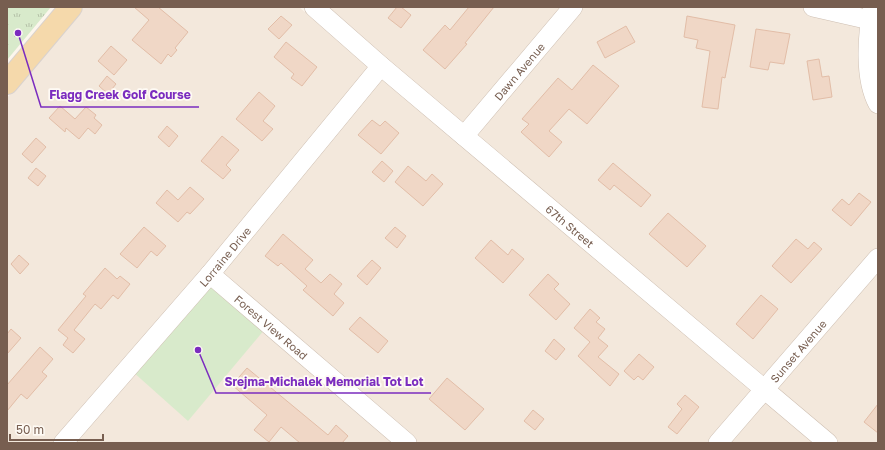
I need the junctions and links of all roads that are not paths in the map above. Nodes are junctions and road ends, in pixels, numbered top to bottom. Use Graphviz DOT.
graph roads {
  1 [pos="71,7"];
  2 [pos="314,7"];
  3 [pos="573,7"];
  4 [pos="813,7"];
  5 [pos="872,14"];
  6 [pos="381,66"];
  7 [pos="7,83"];
  8 [pos="878,104"];
  9 [pos="464,136"];
  10 [pos="878,258"];
  11 [pos="210,274"];
  12 [pos="765,390"];
  13 [pos="63,443"];
  14 [pos="406,443"];
  15 [pos="718,443"];
  16 [pos="828,443"];
  1 -- 7 [label="main road"];
  2 -- 6 [label="street, 67th Street"];
  3 -- 9 [label="street, Dawn Avenue"];
  4 -- 5 [label="street"];
  5 -- 8 [label="street"];
  6 -- 9 [label="street, 67th Street"];
  6 -- 11 [label="street, Lorraine Drive"];
  9 -- 12 [label="street, 67th Street"];
  10 -- 12 [label="street, Sunset Avenue"];
  11 -- 13 [label="street, Lorraine Drive"];
  11 -- 14 [label="street, Forest View Road"];
  12 -- 15 [label="street, Sunset Avenue"];
  12 -- 16 [label="street, 67th Street"];
}
